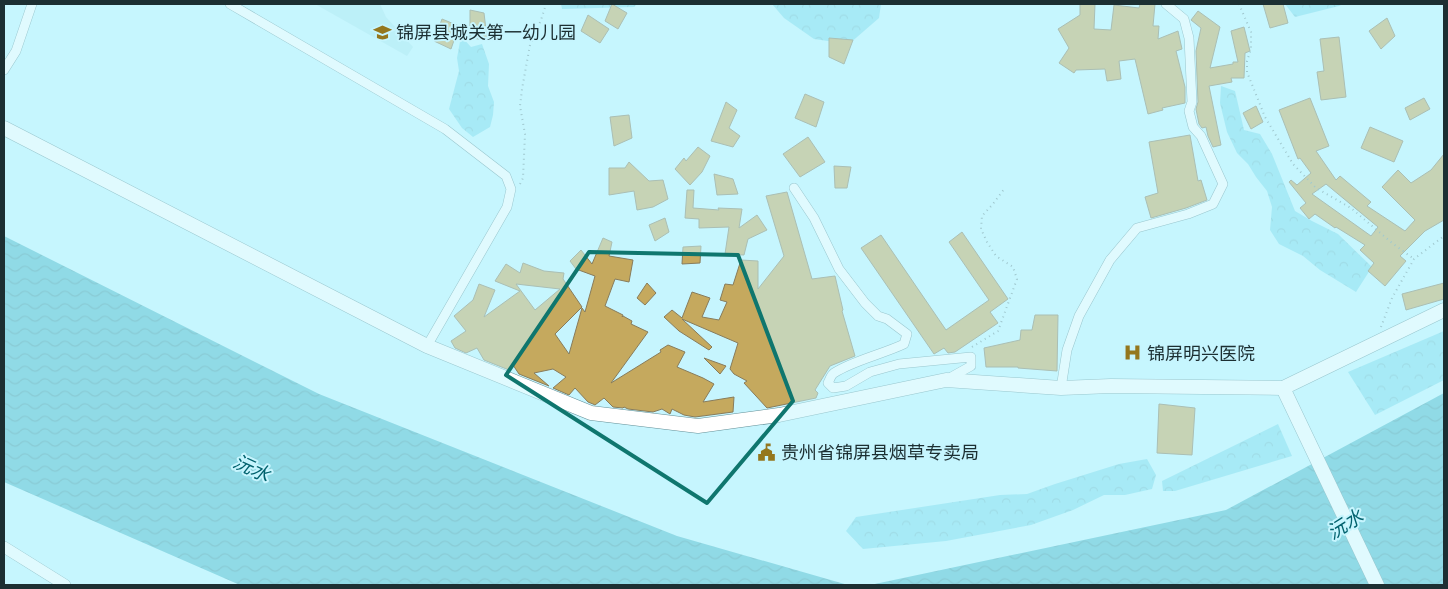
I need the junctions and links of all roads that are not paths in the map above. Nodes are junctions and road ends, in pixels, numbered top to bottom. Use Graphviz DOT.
graph roads {
  1 [pos="32,4"];
  2 [pos="230,4"];
  3 [pos="1166,4"];
  4 [pos="4,70"];
  5 [pos="4,128"];
  6 [pos="794,188"];
  7 [pos="1444,310"];
  8 [pos="427,346"];
  9 [pos="946,380"];
  10 [pos="1061,388"];
  11 [pos="1283,388"];
  12 [pos="4,547"];
  13 [pos="65,585"];
  14 [pos="1377,585"];
  1 -- 4 [label="street"];
  2 -- 8 [label="street"];
  3 -- 10 [label="street"];
  5 -- 8 [label="main road"];
  6 -- 9 [label="street"];
  7 -- 11 [label="main road"];
  8 -- 9 [label="main road"];
  9 -- 10 [label="main road"];
  10 -- 11 [label="main road"];
  11 -- 14 [label="main road"];
  12 -- 13 [label="street"];
}
